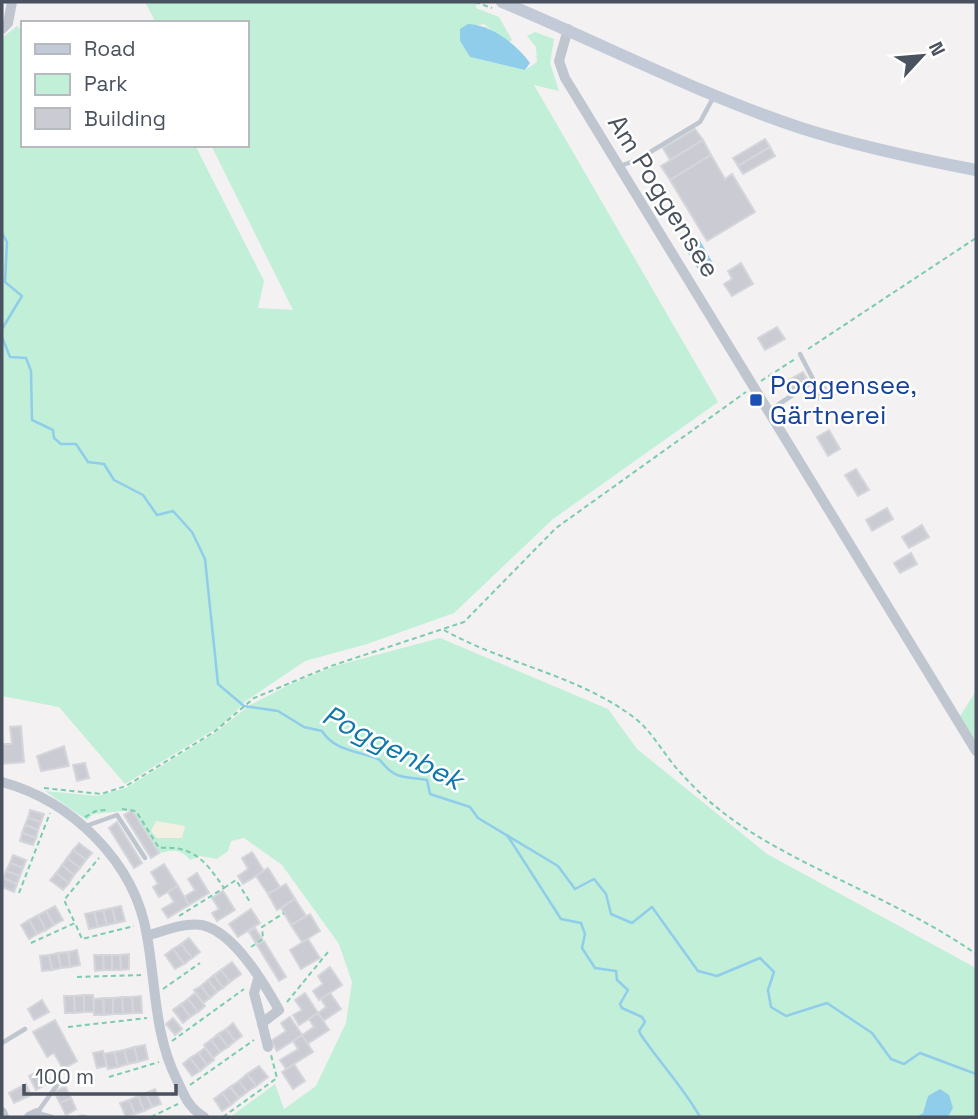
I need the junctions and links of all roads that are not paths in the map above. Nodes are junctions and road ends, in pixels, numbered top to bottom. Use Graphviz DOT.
graph roads {
  1 [pos="12,2"];
  2 [pos="502,2"];
  3 [pos="2,29"];
  4 [pos="568,29"];
  5 [pos="714,94"];
  6 [pos="620,166"];
  7 [pos="976,170"];
  8 [pos="800,355"];
  9 [pos="769,410"];
  10 [pos="976,751"];
  11 [pos="2,782"];
  12 [pos="85,826"];
  13 [pos="145,858"];
  14 [pos="147,936"];
  15 [pos="258,979"];
  16 [pos="25,1029"];
  17 [pos="263,1029"];
  18 [pos="2,1043"];
  19 [pos="268,1047"];
  20 [pos="60,1081"];
  21 [pos="2,1112"];
  22 [pos="33,1115"];
  23 [pos="4,1117"];
  24 [pos="52,1117"];
  25 [pos="204,1117"];
  1 -- 3 [label="street"];
  2 -- 4 [label="street"];
  4 -- 5 [label="street"];
  4 -- 6 [label="street, Am Poggensee"];
  5 -- 6 [label="lane"];
  5 -- 7 [label="street"];
  6 -- 9 [label="street, Am Poggensee"];
  8 -- 9 [label="lane"];
  9 -- 10 [label="street, Am Poggensee"];
  11 -- 12 [label="street"];
  12 -- 13 [label="lane"];
  12 -- 14 [label="street"];
  14 -- 15 [label="street"];
  14 -- 25 [label="street"];
  15 -- 17 [label="street"];
  15 -- 17 [label="street"];
  16 -- 18 [label="lane"];
  17 -- 19 [label="street"];
  20 -- 22 [label="lane"];
  21 -- 23 [label="street"];
  22 -- 24 [label="lane"];
}
